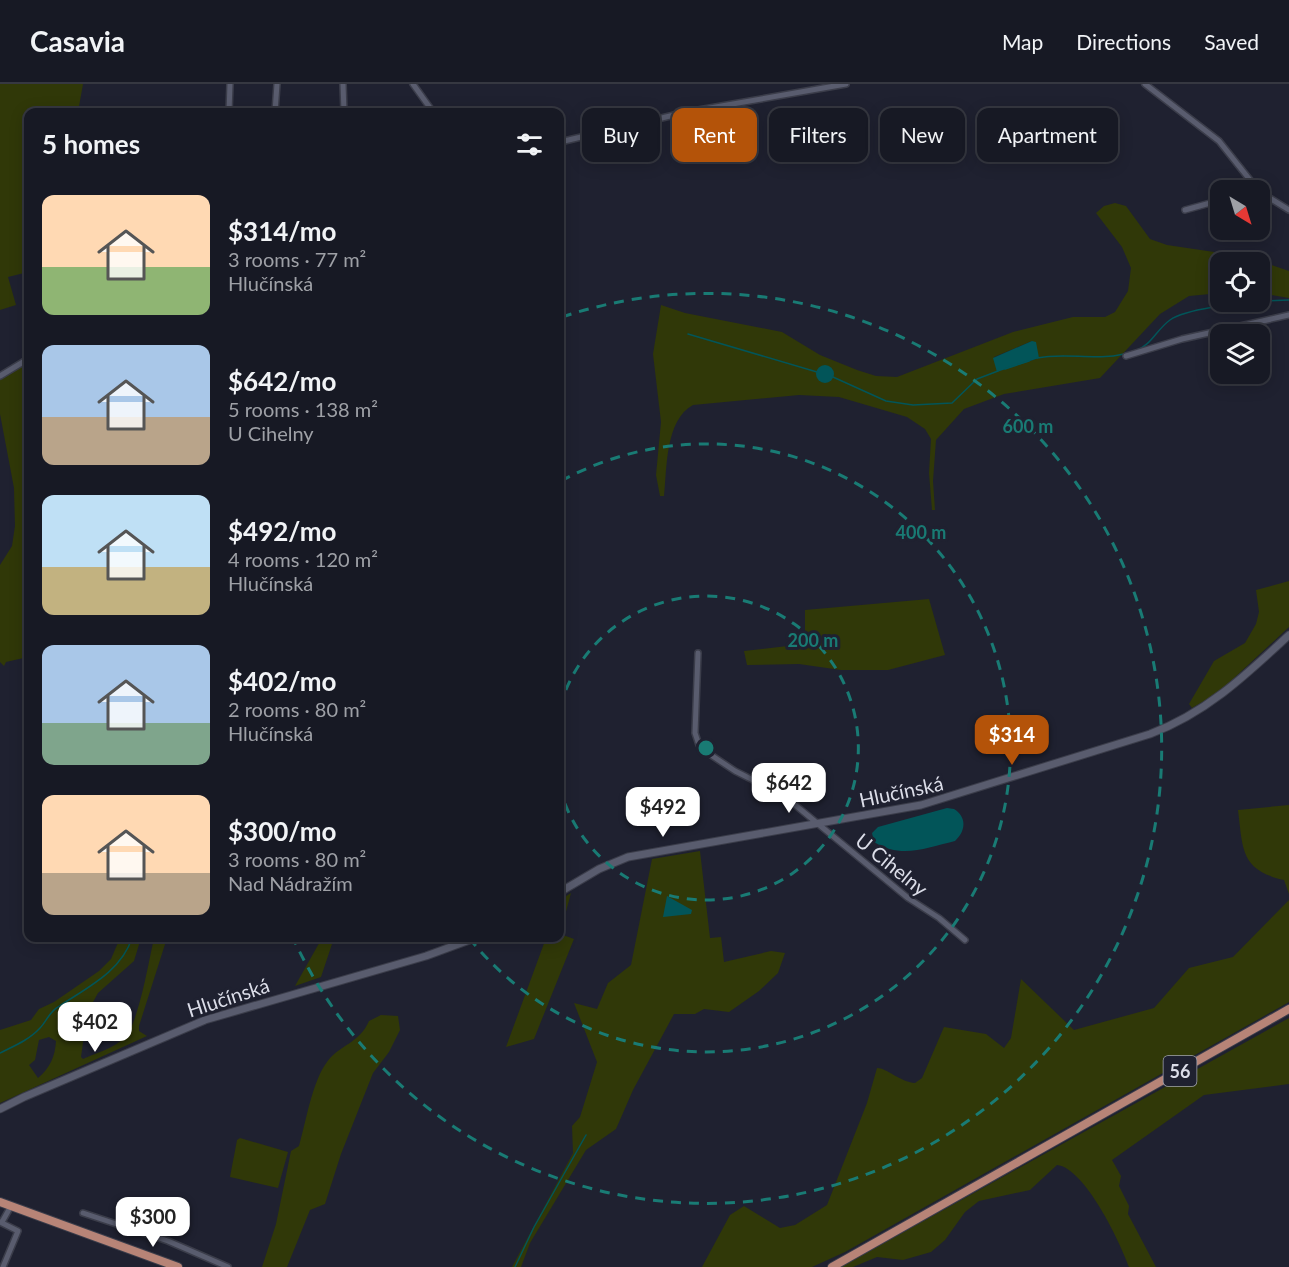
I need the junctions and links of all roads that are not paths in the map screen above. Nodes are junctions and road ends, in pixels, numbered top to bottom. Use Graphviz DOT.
graph roads {
  1 [pos="230,84"];
  2 [pos="277,84"];
  3 [pos="343,84"];
  4 [pos="413,84"];
  5 [pos="846,84"];
  6 [pos="1145,84"];
  7 [pos="229,108"];
  8 [pos="276,108"];
  9 [pos="344,108"];
  10 [pos="430,108"];
  11 [pos="564,141"];
  12 [pos="1249,180"];
  13 [pos="1270,199"];
  14 [pos="1210,203"];
  15 [pos="1185,210"];
  16 [pos="1289,210"];
  17 [pos="1289,315"];
  18 [pos="1126,356"];
  19 [pos="24,361"];
  20 [pos="0,376"];
  21 [pos="1289,634"];
  22 [pos="698,653"];
  23 [pos="816,824"];
  24 [pos="564,890"];
  25 [pos="965,940"];
  26 [pos="464,942"];
  27 [pos="1289,1009"];
  28 [pos="0,1109"];
  29 [pos="0,1202"];
  30 [pos="11,1206"];
  31 [pos="83,1213"];
  32 [pos="1,1222"];
  33 [pos="3,1267"];
  34 [pos="178,1267"];
  35 [pos="228,1267"];
  36 [pos="832,1267"];
  1 -- 7 [label="street"];
  2 -- 8 [label="street"];
  3 -- 9 [label="street"];
  4 -- 10 [label="street"];
  5 -- 11 [label="street"];
  6 -- 12 [label="street"];
  13 -- 16 [label="street"];
  14 -- 15 [label="street"];
  17 -- 18 [label="street"];
  19 -- 20 [label="street"];
  21 -- 23 [label="street, Hlučínská"];
  22 -- 23 [label="street, U Cihelny"];
  23 -- 24 [label="street, Hlučínská"];
  23 -- 25 [label="street, U Cihelny"];
  26 -- 28 [label="street, Hlučínská"];
  27 -- 36 [label="main road, 56"];
  29 -- 30 [label="main road"];
  30 -- 32 [label="street"];
  30 -- 34 [label="main road"];
  31 -- 35 [label="street"];
  32 -- 33 [label="street"];
}
